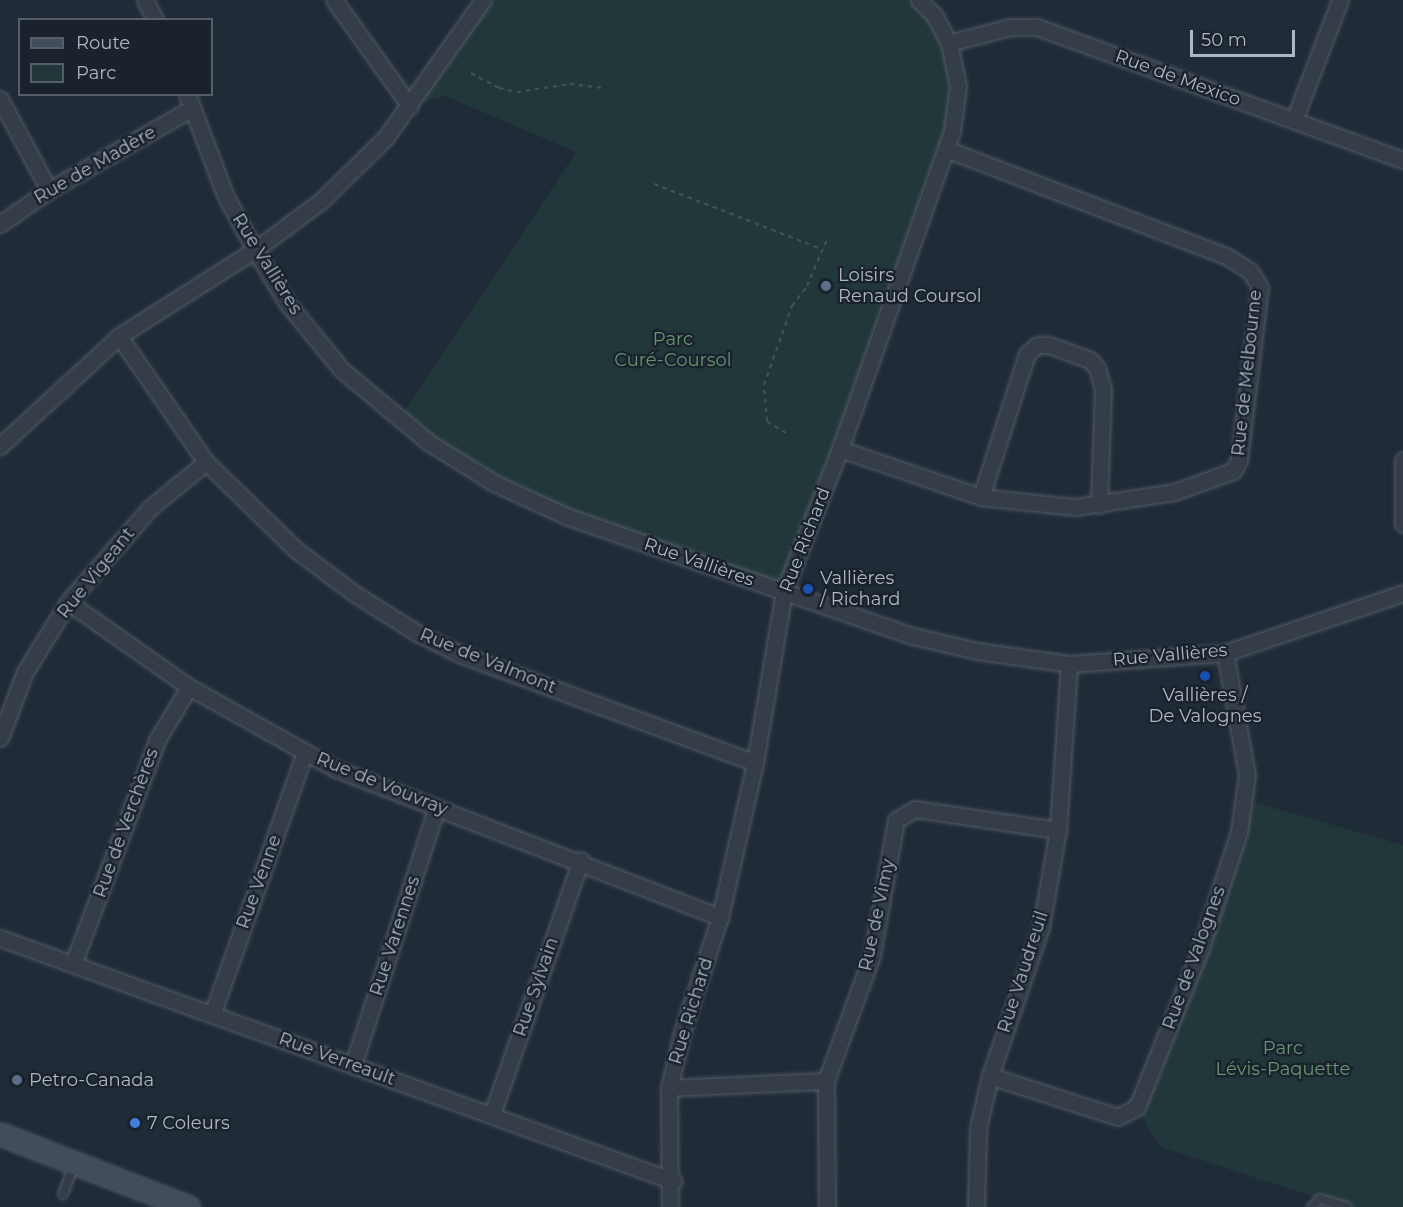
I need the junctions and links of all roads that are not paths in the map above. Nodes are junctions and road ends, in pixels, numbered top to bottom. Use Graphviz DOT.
graph roads {
  1 [pos="145,0"];
  2 [pos="334,0"];
  3 [pos="483,0"];
  4 [pos="919,0"];
  5 [pos="1340,0"];
  6 [pos="154,18"];
  7 [pos="949,43"];
  8 [pos="0,99"];
  9 [pos="190,101"];
  10 [pos="410,106"];
  11 [pos="1294,120"];
  12 [pos="946,149"];
  13 [pos="1403,160"];
  14 [pos="49,190"];
  15 [pos="0,224"];
  16 [pos="255,250"];
  17 [pos="119,336"];
  18 [pos="0,446"];
  19 [pos="840,449"];
  20 [pos="1403,460"];
  21 [pos="206,462"];
  22 [pos="981,497"];
  23 [pos="1099,505"];
  24 [pos="1403,524"];
  25 [pos="784,591"];
  26 [pos="1403,593"];
  27 [pos="68,602"];
  28 [pos="1225,653"];
  29 [pos="1069,664"];
  30 [pos="189,687"];
  31 [pos="0,738"];
  32 [pos="306,752"];
  33 [pos="755,763"];
  34 [pos="437,807"];
  35 [pos="1058,830"];
  36 [pos="580,860"];
  37 [pos="720,917"];
  38 [pos="0,938"];
  39 [pos="74,964"];
  40 [pos="213,1012"];
  41 [pos="353,1065"];
  42 [pos="990,1076"];
  43 [pos="826,1081"];
  44 [pos="669,1088"];
  45 [pos="492,1114"];
  46 [pos="1,1134"];
  47 [pos="74,1163"];
  48 [pos="673,1181"];
  49 [pos="63,1194"];
  50 [pos="188,1207"];
  51 [pos="670,1207"];
  52 [pos="827,1207"];
  53 [pos="976,1207"];
  54 [pos="1312,1207"];
  55 [pos="1347,1207"];
  1 -- 6 [label="street"];
  2 -- 10 [label="street"];
  3 -- 10 [label="street"];
  4 -- 7 [label="street, Rue Richard"];
  5 -- 11 [label="street"];
  7 -- 11 [label="street, Rue de Mexico"];
  7 -- 12 [label="street, Rue Richard"];
  8 -- 14 [label="street"];
  9 -- 14 [label="street, Rue de Madère"];
  9 -- 16 [label="street, Rue Vallières"];
  10 -- 16 [label="street"];
  11 -- 13 [label="street, Rue de Mexico"];
  12 -- 19 [label="street, Rue Richard"];
  12 -- 23 [label="street, Rue de Melbourne"];
  14 -- 15 [label="street, Rue de Madère"];
  16 -- 17 [label="street"];
  16 -- 25 [label="street, Rue Vallières"];
  17 -- 18 [label="street"];
  17 -- 21 [label="street, Rue de Valmont"];
  19 -- 22 [label="street, Rue de Melbourne"];
  19 -- 25 [label="street, Rue Richard"];
  20 -- 24 [label="street"];
  21 -- 27 [label="street, Rue Vigeant"];
  21 -- 33 [label="street, Rue de Valmont"];
  22 -- 23 [label="street, Rue de Melbourne"];
  22 -- 23 [label="street"];
  25 -- 29 [label="street, Rue Vallières"];
  25 -- 33 [label="street, Rue Richard"];
  26 -- 28 [label="street, Rue Vallières"];
  27 -- 30 [label="street, Rue de Vouvray"];
  27 -- 31 [label="street, Rue Vigeant"];
  28 -- 29 [label="street, Rue Vallières"];
  28 -- 42 [label="street, Rue de Valognes"];
  29 -- 35 [label="street, Rue Vaudreuil"];
  30 -- 32 [label="street, Rue de Vouvray"];
  30 -- 39 [label="street, Rue de Verchères"];
  32 -- 34 [label="street, Rue de Vouvray"];
  32 -- 40 [label="street, Rue Venne"];
  33 -- 37 [label="street, Rue Richard"];
  34 -- 36 [label="street, Rue de Vouvray"];
  34 -- 41 [label="street, Rue Varennes"];
  35 -- 42 [label="street, Rue Vaudreuil"];
  35 -- 43 [label="street, Rue de Vimy"];
  36 -- 37 [label="street, Rue de Vouvray"];
  36 -- 45 [label="street, Rue Sylvain"];
  37 -- 44 [label="street, Rue Richard"];
  38 -- 39 [label="street, Rue Verreault"];
  39 -- 40 [label="street, Rue Verreault"];
  40 -- 41 [label="street, Rue Verreault"];
  41 -- 45 [label="street, Rue Verreault"];
  42 -- 53 [label="street, Rue Vaudreuil"];
  43 -- 44 [label="street"];
  43 -- 52 [label="street, Rue de Vimy"];
  44 -- 48 [label="street, Rue Richard"];
  45 -- 48 [label="street, Rue Verreault"];
  46 -- 47 [label="main road"];
  47 -- 49 [label="lane"];
  47 -- 50 [label="main road"];
  48 -- 51 [label="street, Rue Richard"];
  54 -- 55 [label="lane"];
}
